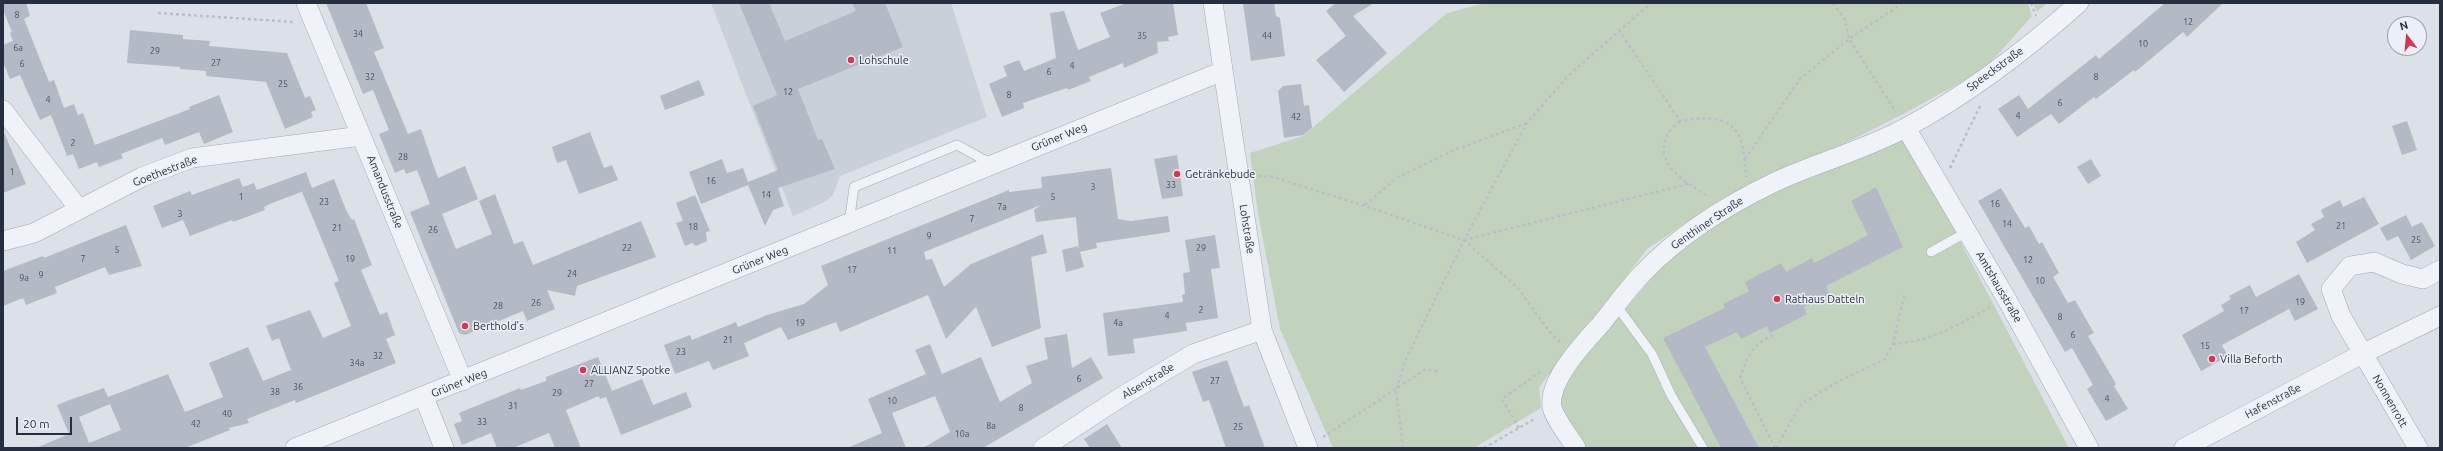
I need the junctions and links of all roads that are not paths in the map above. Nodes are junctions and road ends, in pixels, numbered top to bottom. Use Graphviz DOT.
graph roads {
  1 [pos="306,3"];
  2 [pos="1214,3"];
  3 [pos="2079,3"];
  4 [pos="1223,71"];
  5 [pos="3,110"];
  6 [pos="1906,128"];
  7 [pos="361,136"];
  8 [pos="992,164"];
  9 [pos="79,209"];
  10 [pos="849,224"];
  11 [pos="1967,232"];
  12 [pos="3,240"];
  13 [pos="1931,252"];
  14 [pos="2440,270"];
  15 [pos="2440,302"];
  16 [pos="1616,305"];
  17 [pos="2440,316"];
  18 [pos="1262,330"];
  19 [pos="2362,354"];
  20 [pos="463,382"];
  21 [pos="424,396"];
  22 [pos="295,448"];
  23 [pos="444,448"];
  24 [pos="1042,448"];
  25 [pos="1308,448"];
  26 [pos="1576,448"];
  27 [pos="1703,448"];
  28 [pos="2089,448"];
  29 [pos="2184,448"];
  30 [pos="2418,448"];
  1 -- 7 [label="street, Amandusstraße"];
  2 -- 4 [label="street, Lohstraße"];
  3 -- 6 [label="street, Speeckstraße"];
  4 -- 8 [label="street, Grüner Weg"];
  4 -- 18 [label="street, Lohstraße"];
  5 -- 9 [label="street"];
  6 -- 11 [label="street, Amtshausstraße"];
  6 -- 16 [label="street, Genthiner Straße"];
  7 -- 9 [label="street, Goethestraße"];
  7 -- 20 [label="street, Amandusstraße"];
  8 -- 10 [label="street, Grüner Weg"];
  8 -- 10 [label="lane"];
  9 -- 12 [label="street, Goethestraße"];
  10 -- 20 [label="street, Grüner Weg"];
  11 -- 13 [label="lane"];
  11 -- 28 [label="street, Amtshausstraße"];
  14 -- 19 [label="street"];
  15 -- 19 [label="street, Hafenstraße"];
  16 -- 26 [label="street, Genthiner Straße"];
  16 -- 27 [label="lane"];
  17 -- 19 [label="street, Hafenstraße"];
  18 -- 24 [label="street, Alsenstraße"];
  18 -- 25 [label="street, Lohstraße"];
  19 -- 29 [label="street, Hafenstraße"];
  19 -- 30 [label="street, Nonnenrott"];
  20 -- 21 [label="street, Grüner Weg"];
  21 -- 22 [label="street, Grüner Weg"];
  21 -- 23 [label="street"];
}
